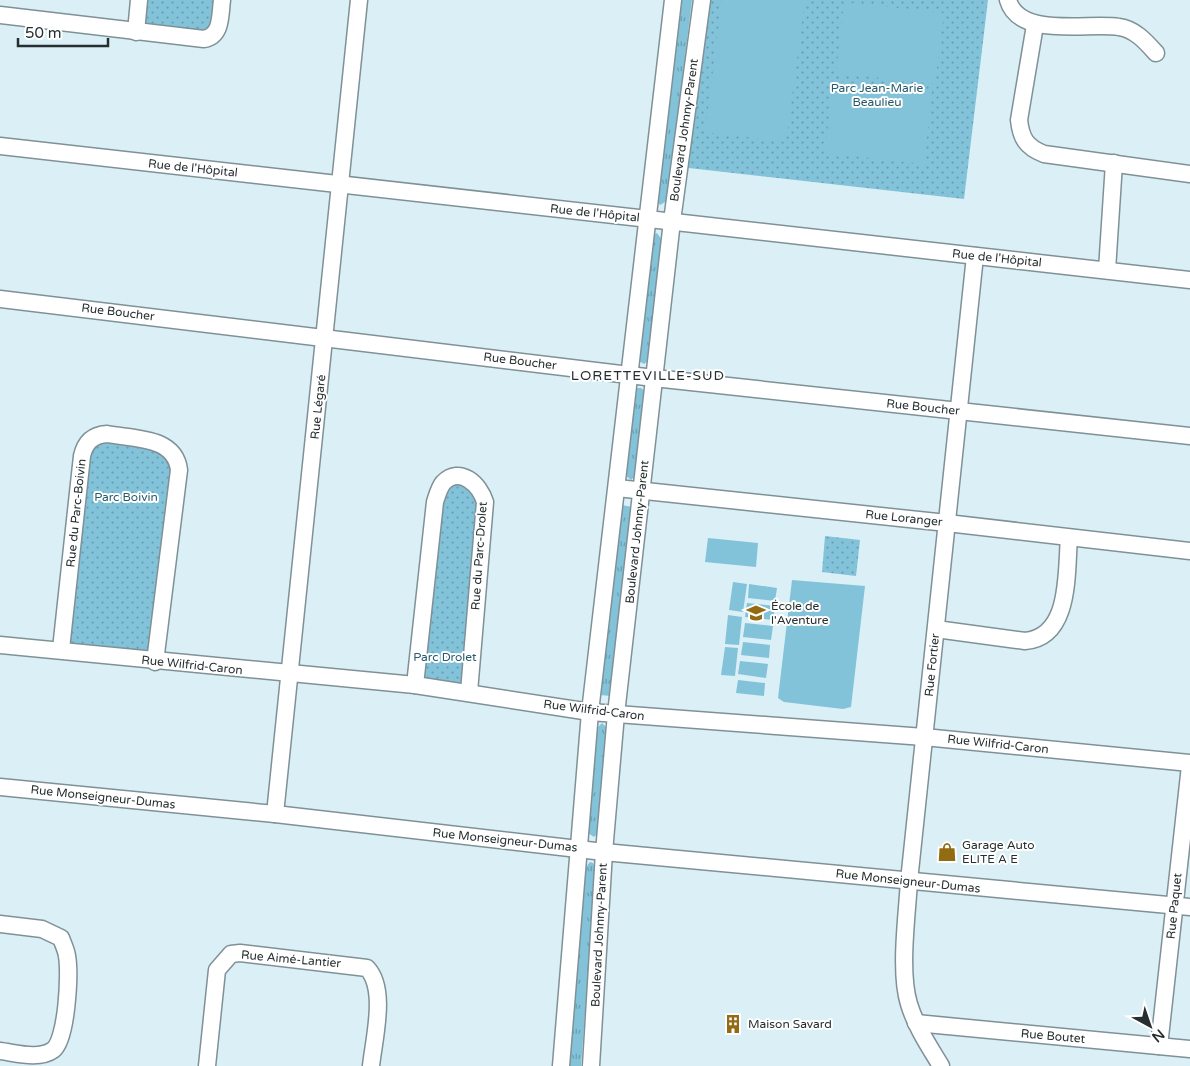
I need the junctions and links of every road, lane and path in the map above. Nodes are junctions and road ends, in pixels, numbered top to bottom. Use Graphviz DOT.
graph roads {
  1 [pos="139,0"];
  2 [pos="222,0"];
  3 [pos="359,0"];
  4 [pos="673,0"];
  5 [pos="702,0"];
  6 [pos="1008,0"];
  7 [pos="0,15"];
  8 [pos="1035,25"];
  9 [pos="136,32"];
  10 [pos="1156,53"];
  11 [pos="0,146"];
  12 [pos="1114,163"];
  13 [pos="1190,174"];
  14 [pos="341,185"];
  15 [pos="646,219"];
  16 [pos="672,221"];
  17 [pos="975,256"];
  18 [pos="1107,270"];
  19 [pos="1190,280"];
  20 [pos="0,299"];
  21 [pos="325,337"];
  22 [pos="629,375"];
  23 [pos="654,378"];
  24 [pos="958,411"];
  25 [pos="1190,436"];
  26 [pos="617,488"];
  27 [pos="641,491"];
  28 [pos="947,523"];
  29 [pos="1069,538"];
  30 [pos="1190,552"];
  31 [pos="936,629"];
  32 [pos="0,645"];
  33 [pos="62,649"];
  34 [pos="155,662"];
  35 [pos="289,675"];
  36 [pos="416,685"];
  37 [pos="469,692"];
  38 [pos="590,712"];
  39 [pos="616,714"];
  40 [pos="924,737"];
  41 [pos="1190,765"];
  42 [pos="0,787"];
  43 [pos="275,814"];
  44 [pos="578,848"];
  45 [pos="604,852"];
  46 [pos="909,881"];
  47 [pos="1182,906"];
  48 [pos="0,924"];
  49 [pos="916,1023"];
  50 [pos="1159,1046"];
  51 [pos="1190,1048"];
  52 [pos="0,1051"];
  53 [pos="207,1066"];
  54 [pos="371,1066"];
  55 [pos="562,1066"];
  56 [pos="591,1066"];
  57 [pos="941,1066"];
  1 -- 9 [label="street"];
  2 -- 9 [label="street"];
  3 -- 14 [label="street, Rue Légaré"];
  4 -- 15 [label="street, Boulevard Johnny-Parent"];
  5 -- 16 [label="street, Boulevard Johnny-Parent"];
  6 -- 8 [label="street"];
  7 -- 9 [label="street"];
  8 -- 10 [label="street"];
  8 -- 12 [label="street"];
  11 -- 14 [label="street, Rue de l'Hôpital"];
  12 -- 13 [label="street"];
  12 -- 18 [label="street"];
  14 -- 15 [label="street, Rue de l'Hôpital"];
  14 -- 21 [label="street, Rue Légaré"];
  15 -- 16 [label="street, Rue de l'Hôpital"];
  15 -- 22 [label="street, Boulevard Johnny-Parent"];
  16 -- 17 [label="street, Rue de l'Hôpital"];
  16 -- 23 [label="street, Boulevard Johnny-Parent"];
  17 -- 18 [label="street, Rue de l'Hôpital"];
  17 -- 24 [label="street, Rue Fortier"];
  18 -- 19 [label="street, Rue de l'Hôpital"];
  20 -- 21 [label="street, Rue Boucher"];
  21 -- 22 [label="street, Rue Boucher"];
  21 -- 35 [label="street, Rue Légaré"];
  22 -- 23 [label="street, Rue Boucher"];
  22 -- 26 [label="street, Boulevard Johnny-Parent"];
  23 -- 24 [label="street, Rue Boucher"];
  23 -- 27 [label="street, Boulevard Johnny-Parent"];
  24 -- 25 [label="street, Rue Boucher"];
  24 -- 28 [label="street, Rue Fortier"];
  26 -- 27 [label="street, Rue Loranger"];
  26 -- 38 [label="street, Boulevard Johnny-Parent"];
  27 -- 28 [label="street, Rue Loranger"];
  27 -- 39 [label="street, Boulevard Johnny-Parent"];
  28 -- 29 [label="street, Rue Loranger"];
  28 -- 31 [label="street, Rue Fortier"];
  29 -- 30 [label="street, Rue Loranger"];
  29 -- 31 [label="street"];
  31 -- 40 [label="street, Rue Fortier"];
  32 -- 33 [label="street, Rue Wilfrid-Caron"];
  33 -- 34 [label="street, Rue Wilfrid-Caron"];
  33 -- 34 [label="street, Rue du Parc-Boivin"];
  34 -- 35 [label="street, Rue Wilfrid-Caron"];
  35 -- 36 [label="street, Rue Wilfrid-Caron"];
  35 -- 43 [label="street, Rue Légaré"];
  36 -- 37 [label="street, Rue Wilfrid-Caron"];
  36 -- 37 [label="street, Rue du Parc-Drolet"];
  37 -- 38 [label="street, Rue Wilfrid-Caron"];
  38 -- 39 [label="street, Rue Wilfrid-Caron"];
  38 -- 44 [label="street, Boulevard Johnny-Parent"];
  39 -- 40 [label="street, Rue Wilfrid-Caron"];
  39 -- 45 [label="street, Boulevard Johnny-Parent"];
  40 -- 41 [label="street, Rue Wilfrid-Caron"];
  40 -- 46 [label="street, Rue Fortier"];
  41 -- 47 [label="street, Rue Paquet"];
  42 -- 43 [label="street, Rue Monseigneur-Dumas"];
  43 -- 44 [label="street, Rue Monseigneur-Dumas"];
  44 -- 45 [label="street, Rue Monseigneur-Dumas"];
  44 -- 55 [label="street, Boulevard Johnny-Parent"];
  45 -- 46 [label="street, Rue Monseigneur-Dumas"];
  45 -- 56 [label="street, Boulevard Johnny-Parent"];
  46 -- 47 [label="street, Rue Monseigneur-Dumas"];
  46 -- 49 [label="street, Rue Fortier"];
  47 -- 50 [label="street, Rue Paquet"];
  48 -- 52 [label="street"];
  49 -- 50 [label="street, Rue Boutet"];
  49 -- 57 [label="street, Rue Fortier"];
  50 -- 51 [label="street, Rue Boutet"];
  53 -- 54 [label="street, Rue Aimé-Lantier"];
}
